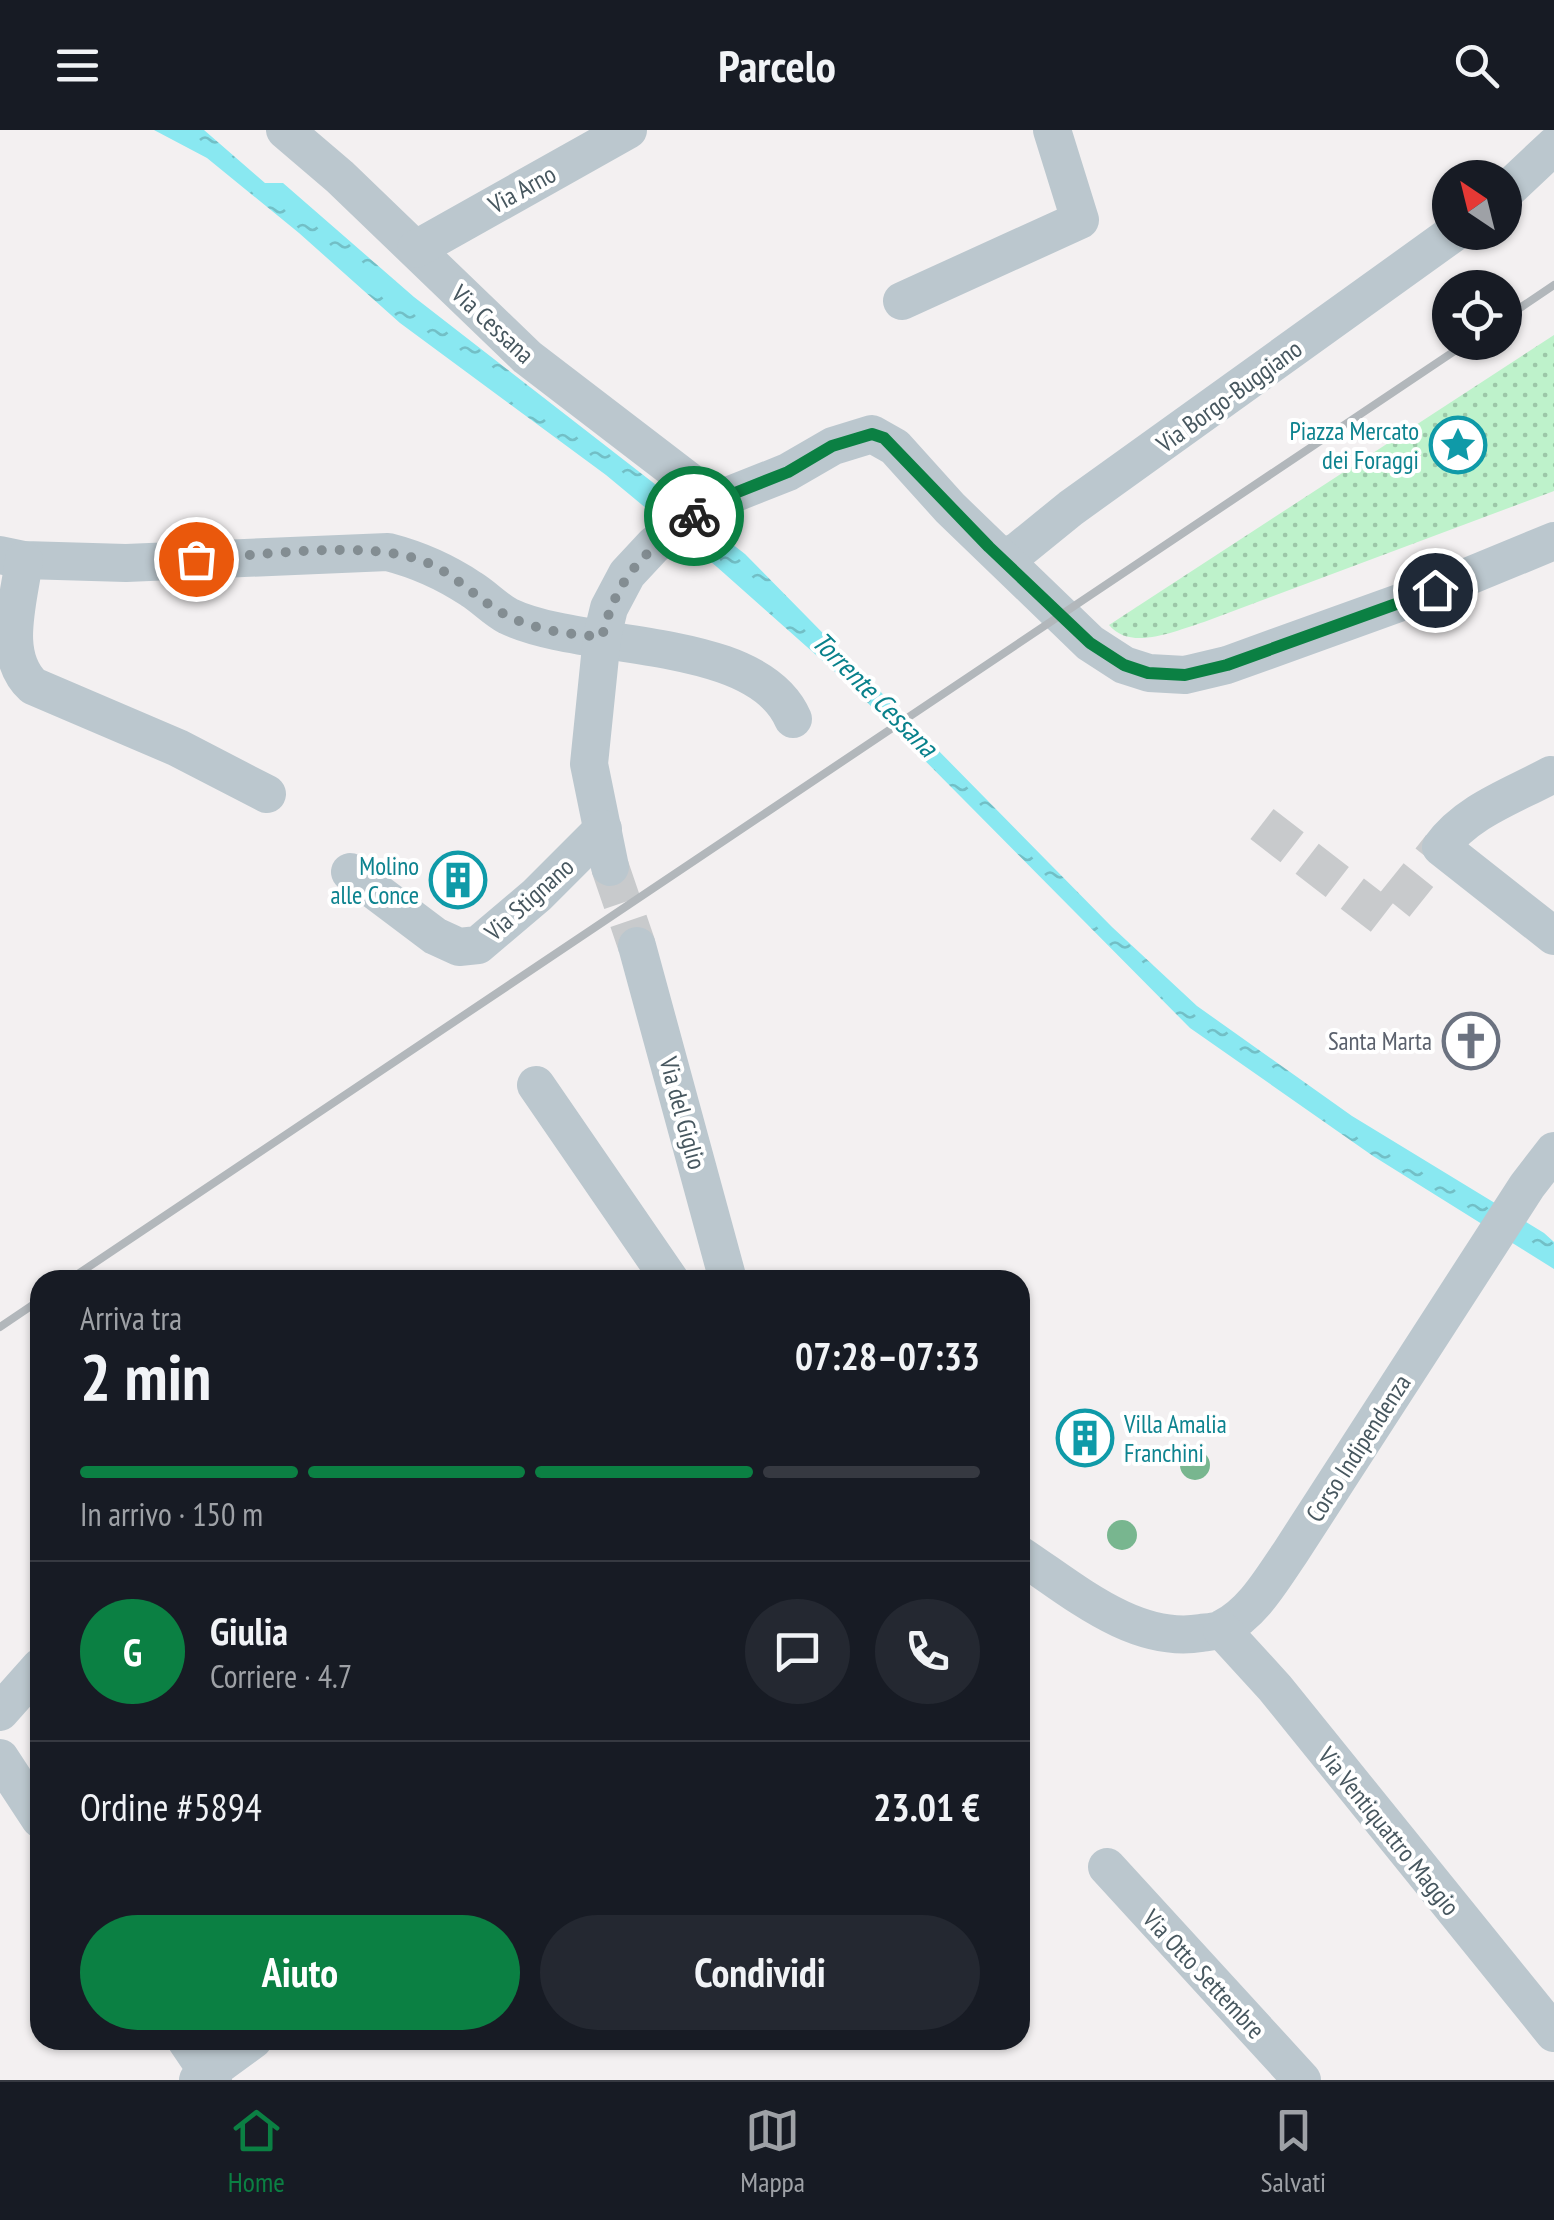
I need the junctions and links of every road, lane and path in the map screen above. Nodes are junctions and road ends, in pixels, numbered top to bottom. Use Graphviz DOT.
graph roads {
  1 [pos="285,130"];
  2 [pos="628,130"];
  3 [pos="1052,130"];
  4 [pos="1554,146"];
  5 [pos="1522,176"];
  6 [pos="416,248"];
  7 [pos="1432,249"];
  8 [pos="902,301"];
  9 [pos="715,501"];
  10 [pos="1554,541"];
  11 [pos="12,557"];
  12 [pos="1003,558"];
  13 [pos="602,637"];
  14 [pos="793,719"];
  15 [pos="1550,774"];
  16 [pos="268,794"];
  17 [pos="602,829"];
  18 [pos="610,867"];
  19 [pos="350,872"];
  20 [pos="1554,936"];
  21 [pos="637,946"];
  22 [pos="536,1085"];
  23 [pos="1554,1151"];
  24 [pos="1541,1194"];
  25 [pos="663,1270"];
  26 [pos="725,1270"];
  27 [pos="1030,1562"];
  28 [pos="1222,1630"];
  29 [pos="30,1678"];
  30 [pos="0,1712"];
  31 [pos="0,1758"];
  32 [pos="30,1804"];
  33 [pos="1106,1867"];
  34 [pos="1554,2033"];
  35 [pos="191,2050"];
  36 [pos="241,2050"];
  37 [pos="206,2078"];
  38 [pos="1302,2080"];
  1 -- 6 [label="street, Via Cessana"];
  2 -- 6 [label="street, Via Arno"];
  3 -- 8 [label="street"];
  4 -- 5 [label="street"];
  6 -- 9 [label="street, Via Cessana"];
  7 -- 12 [label="street, Via Borgo-Buggiano"];
  9 -- 12 [label="street"];
  9 -- 13 [label="street"];
  10 -- 12 [label="street"];
  11 -- 13 [label="street"];
  11 -- 16 [label="street"];
  13 -- 14 [label="street"];
  13 -- 17 [label="street"];
  15 -- 20 [label="street"];
  17 -- 18 [label="street"];
  17 -- 19 [label="street, Via Stignano"];
  21 -- 26 [label="street, Via del Giglio"];
  22 -- 25 [label="street"];
  23 -- 24 [label="street"];
  24 -- 28 [label="street, Corso Indipendenza"];
  27 -- 28 [label="street"];
  28 -- 34 [label="street, Via Ventiquattro Maggio"];
  29 -- 30 [label="street"];
  31 -- 32 [label="street"];
  33 -- 38 [label="street, Via Otto Settembre"];
  35 -- 37 [label="street"];
  36 -- 37 [label="street"];
}
